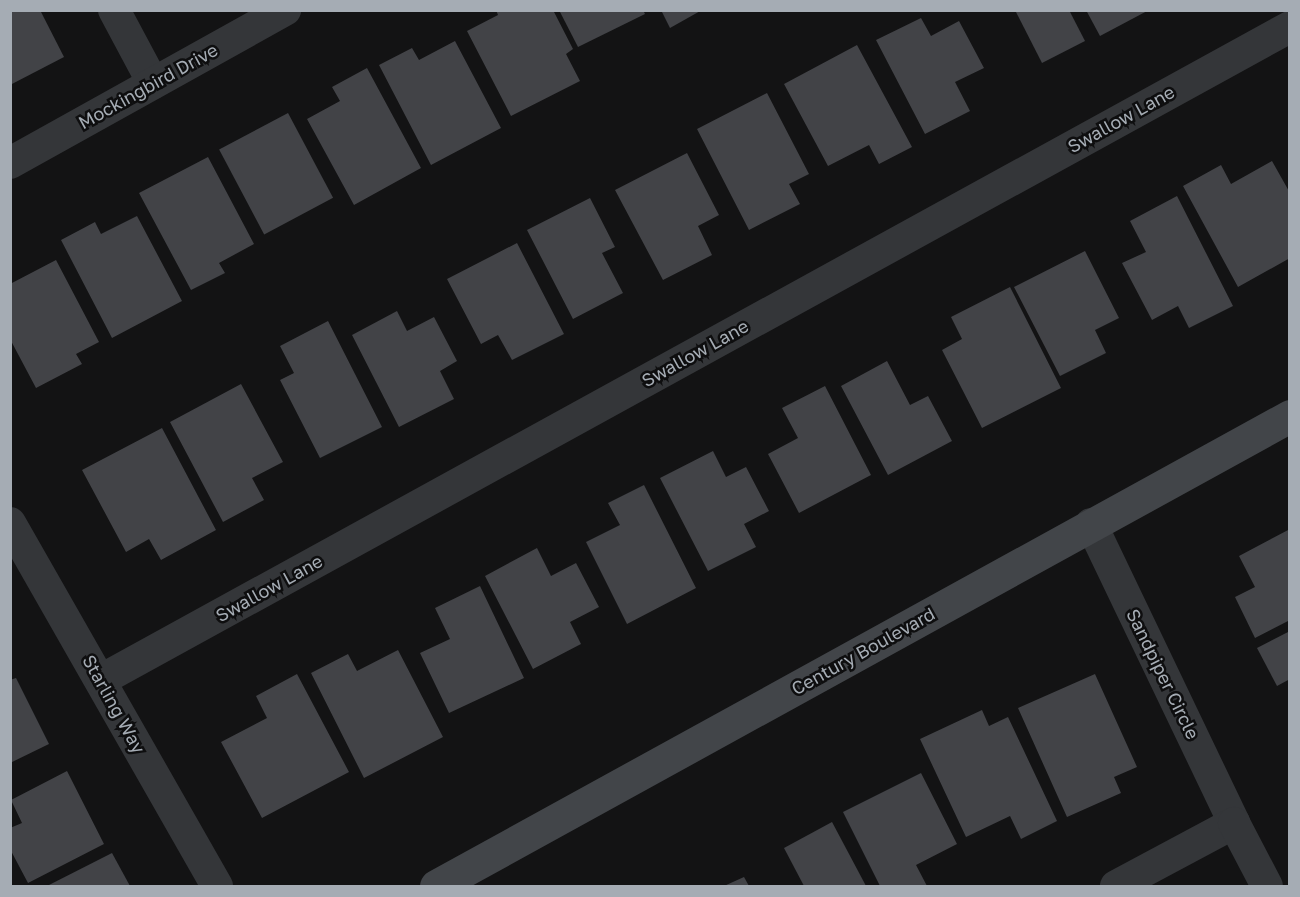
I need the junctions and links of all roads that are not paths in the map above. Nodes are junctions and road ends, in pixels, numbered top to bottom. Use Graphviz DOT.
graph roads {
  1 [pos="114,10"];
  2 [pos="285,10"];
  3 [pos="1290,27"];
  4 [pos="153,82"];
  5 [pos="10,163"];
  6 [pos="1290,416"];
  7 [pos="10,523"];
  8 [pos="1091,524"];
  9 [pos="101,680"];
  10 [pos="1234,823"];
  11 [pos="217,886"];
  12 [pos="436,886"];
  13 [pos="1116,886"];
  14 [pos="1267,886"];
  1 -- 4 [label="street"];
  2 -- 4 [label="street, Mockingbird Drive"];
  3 -- 9 [label="street, Swallow Lane"];
  4 -- 5 [label="street, Mockingbird Drive"];
  6 -- 8 [label="street, Century Boulevard"];
  7 -- 9 [label="street, Starling Way"];
  8 -- 10 [label="street, Sandpiper Circle"];
  8 -- 12 [label="street, Century Boulevard"];
  9 -- 11 [label="street, Starling Way"];
  10 -- 13 [label="street"];
  10 -- 14 [label="street, Sandpiper Circle"];
}
